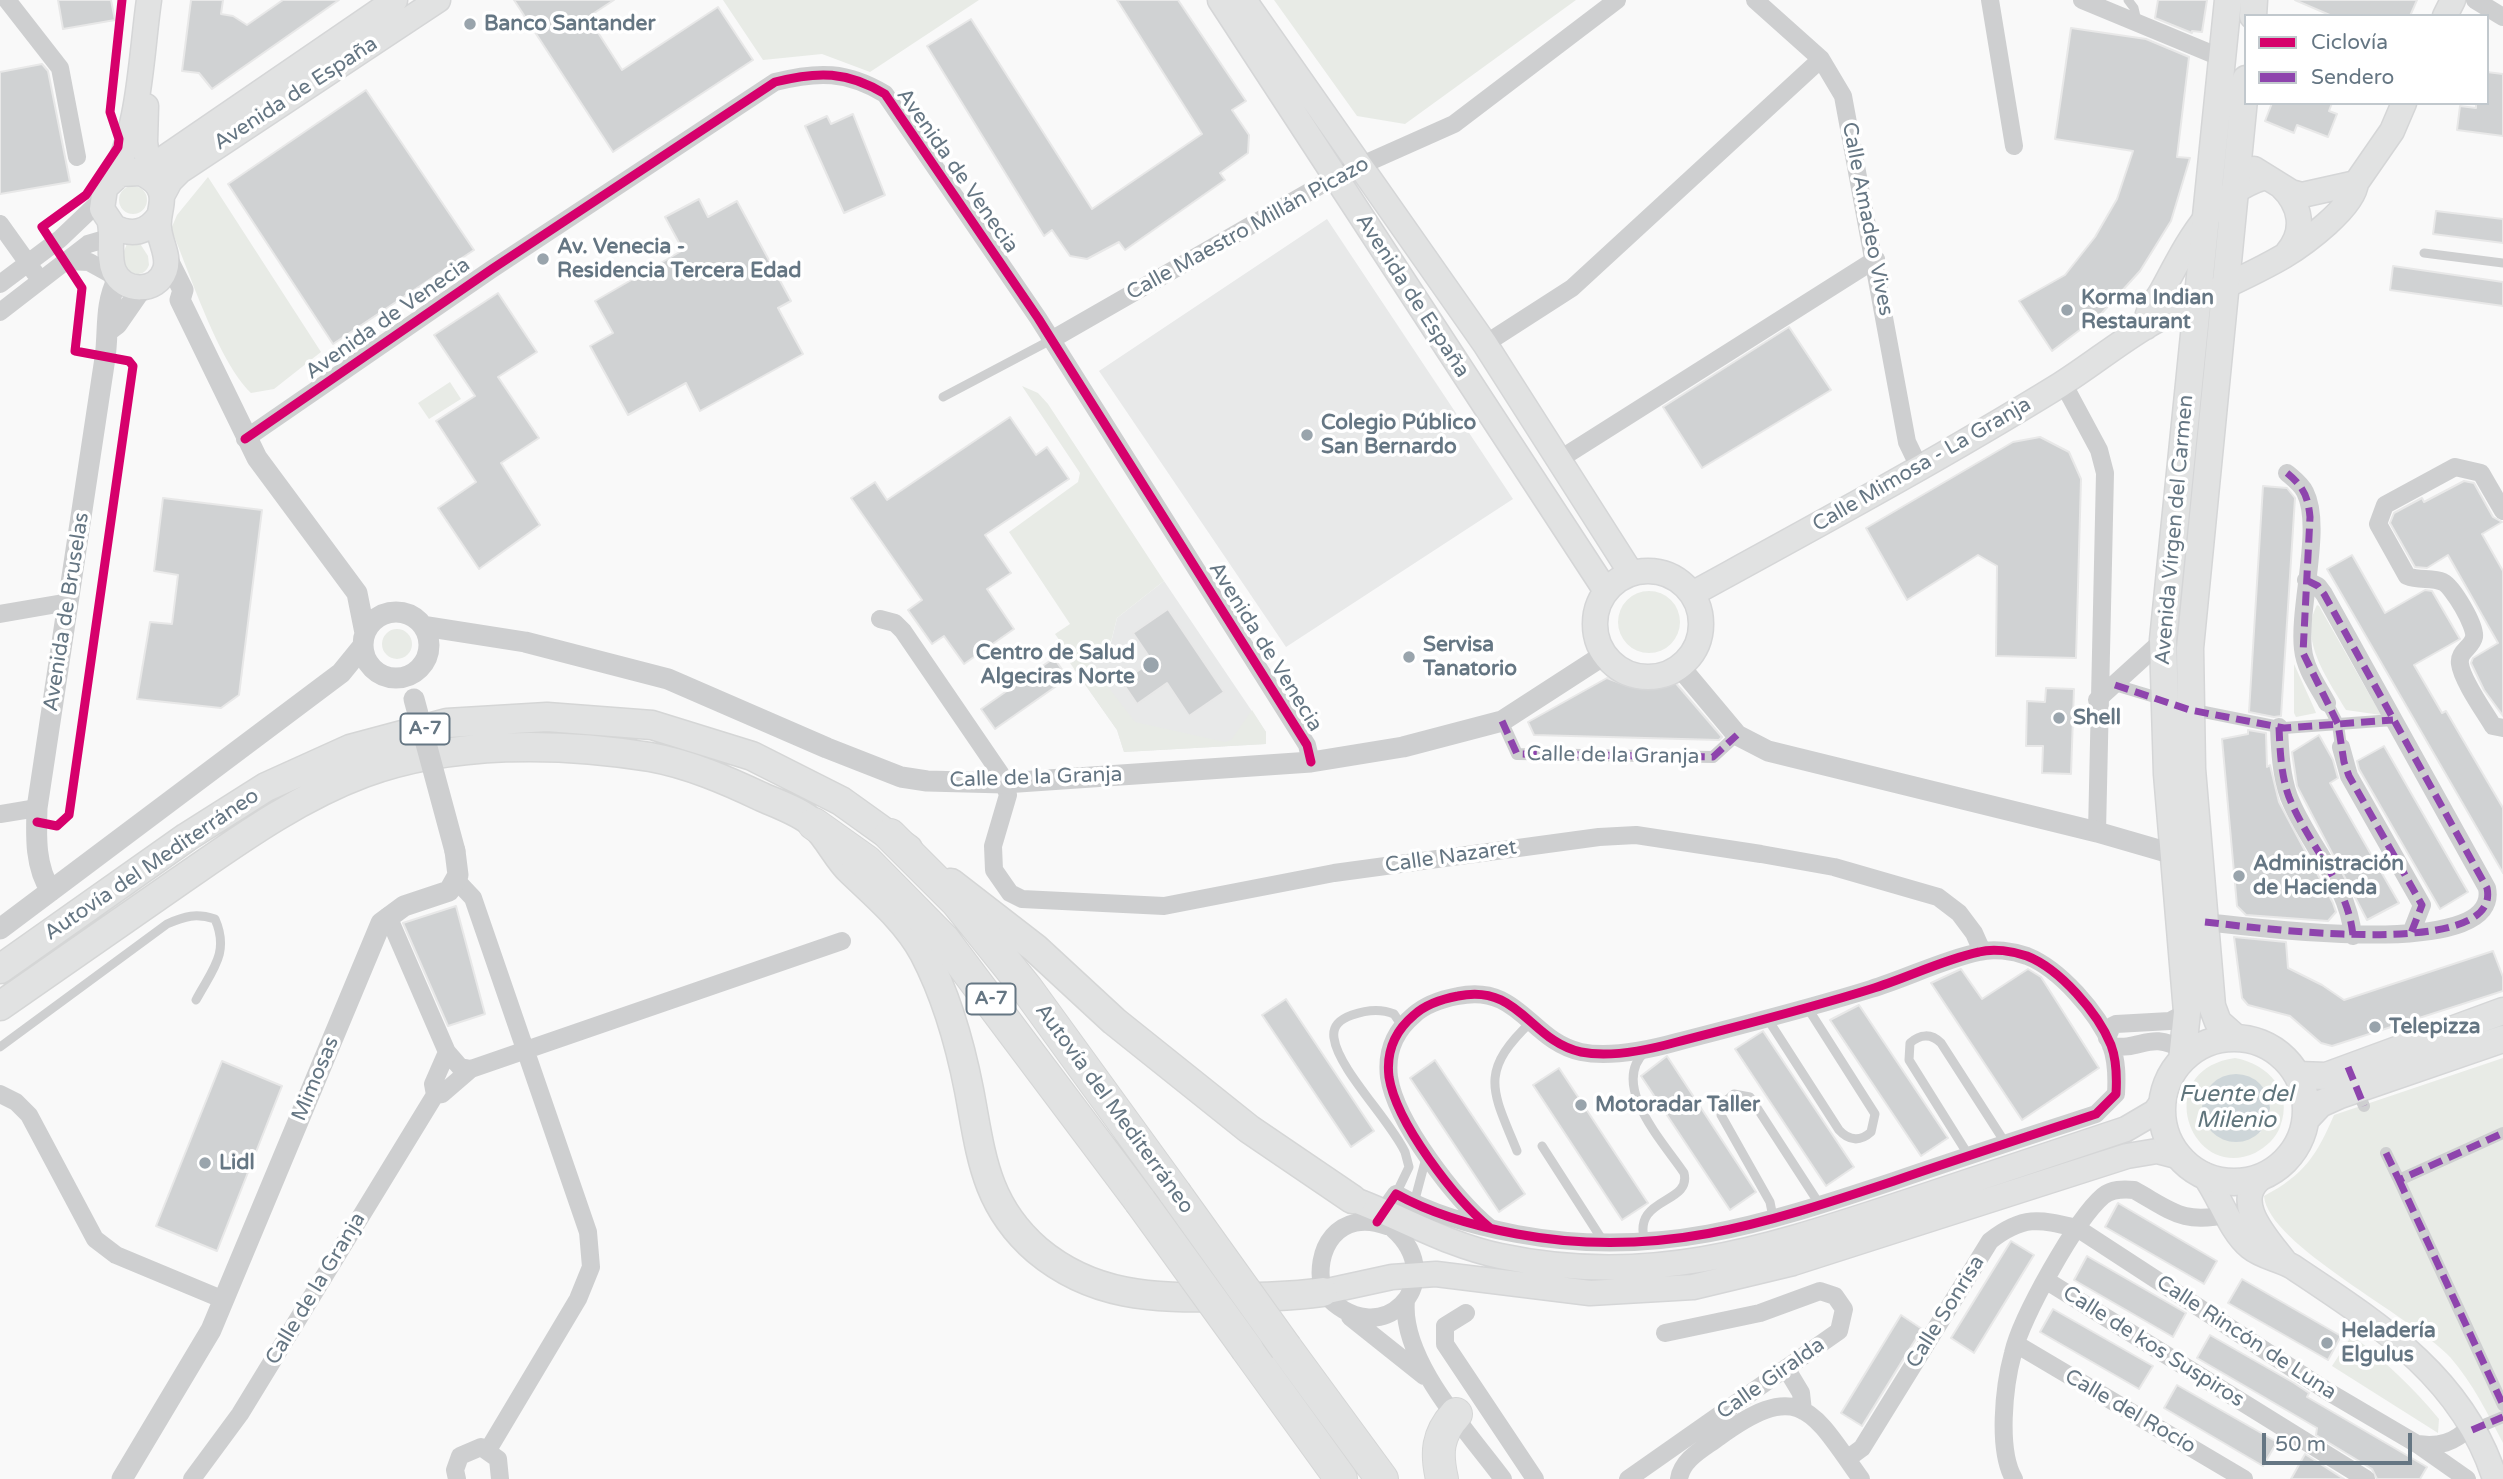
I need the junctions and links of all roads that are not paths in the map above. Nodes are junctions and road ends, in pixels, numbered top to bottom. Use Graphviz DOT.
graph roads {
  1 [pos="7,0"];
  2 [pos="149,0"];
  3 [pos="159,0"];
  4 [pos="395,0"];
  5 [pos="438,0"];
  6 [pos="1220,0"];
  7 [pos="1244,0"];
  8 [pos="1616,0"];
  9 [pos="1755,0"];
  10 [pos="1990,0"];
  11 [pos="2082,0"];
  12 [pos="2127,0"];
  13 [pos="2228,0"];
  14 [pos="2475,0"];
  15 [pos="2503,17"];
  16 [pos="2137,23"];
  17 [pos="2222,58"];
  18 [pos="1821,59"];
  19 [pos="2244,99"];
  20 [pos="2403,105"];
  21 [pos="145,116"];
  22 [pos="198,135"];
  23 [pos="2014,146"];
  24 [pos="2239,149"];
  25 [pos="77,157"];
  26 [pos="1358,166"];
  27 [pos="1335,177"];
  28 [pos="2273,182"];
  29 [pos="2356,183"];
  30 [pos="138,187"];
  31 [pos="2235,193"];
  32 [pos="2205,216"];
  33 [pos="0,224"];
  34 [pos="119,231"];
  35 [pos="2424,253"];
  36 [pos="2284,256"];
  37 [pos="167,258"];
  38 [pos="1876,259"];
  39 [pos="66,261"];
  40 [pos="27,263"];
  41 [pos="2503,263"];
  42 [pos="118,278"];
  43 [pos="41,281"];
  44 [pos="0,284"];
  45 [pos="2226,284"];
  46 [pos="146,287"];
  47 [pos="2196,298"];
  48 [pos="180,300"];
  49 [pos="0,312"];
  50 [pos="2146,327"];
  51 [pos="108,330"];
  52 [pos="2192,335"];
  53 [pos="1051,340"];
  54 [pos="1485,344"];
  55 [pos="2063,383"];
  56 [pos="943,397"];
  57 [pos="245,439"];
  58 [pos="1560,459"];
  59 [pos="1920,469"];
  60 [pos="2287,473"];
  61 [pos="2503,511"];
  62 [pos="1631,573"];
  63 [pos="2306,580"];
  64 [pos="1606,591"];
  65 [pos="356,593"];
  66 [pos="1692,594"];
  67 [pos="69,602"];
  68 [pos="393,611"];
  69 [pos="0,614"];
  70 [pos="880,619"];
  71 [pos="423,626"];
  72 [pos="464,633"];
  73 [pos="364,640"];
  74 [pos="2163,640"];
  75 [pos="429,647"];
  76 [pos="1604,655"];
  77 [pos="1680,667"];
  78 [pos="417,670"];
  79 [pos="375,671"];
  80 [pos="341,673"];
  81 [pos="397,678"];
  82 [pos="2115,685"];
  83 [pos="414,699"];
  84 [pos="2163,699"];
  85 [pos="2097,700"];
  86 [pos="2327,703"];
  87 [pos="2190,710"];
  88 [pos="2393,720"];
  89 [pos="1502,721"];
  90 [pos="2338,724"];
  91 [pos="2279,727"];
  92 [pos="2503,728"];
  93 [pos="1737,735"];
  94 [pos="2341,747"];
  95 [pos="1311,761"];
  96 [pos="1004,783"];
  97 [pos="37,808"];
  98 [pos="0,814"];
  99 [pos="814,824"];
  100 [pos="2097,832"];
  101 [pos="890,835"];
  102 [pos="2173,854"];
  103 [pos="456,880"];
  104 [pos="51,891"];
  105 [pos="388,916"];
  106 [pos="2205,922"];
  107 [pos="0,929"];
  108 [pos="2411,933"];
  109 [pos="2353,936"];
  110 [pos="842,941"];
  111 [pos="1982,951"];
  112 [pos="0,969"];
  113 [pos="195,1000"];
  114 [pos="0,1006"];
  115 [pos="1807,1007"];
  116 [pos="2503,1011"];
  117 [pos="2187,1012"];
  118 [pos="1767,1018"];
  119 [pos="1532,1021"];
  120 [pos="2133,1024"];
  121 [pos="1402,1026"];
  122 [pos="2236,1038"];
  123 [pos="2503,1039"];
  124 [pos="2109,1042"];
  125 [pos="2134,1044"];
  126 [pos="0,1047"];
  127 [pos="1650,1048"];
  128 [pos="447,1052"];
  129 [pos="527,1052"];
  130 [pos="2183,1055"];
  131 [pos="466,1068"];
  132 [pos="2298,1075"];
  133 [pos="2356,1088"];
  134 [pos="0,1094"];
  135 [pos="435,1094"];
  136 [pos="2163,1101"];
  137 [pos="2306,1119"];
  138 [pos="2503,1133"];
  139 [pos="2006,1144"];
  140 [pos="1542,1146"];
  141 [pos="1424,1149"];
  142 [pos="1517,1150"];
  143 [pos="2386,1153"];
  144 [pos="1969,1156"];
  145 [pos="2180,1157"];
  146 [pos="2204,1175"];
  147 [pos="2263,1176"];
  148 [pos="2399,1180"];
  149 [pos="1352,1199"];
  150 [pos="1820,1205"];
  151 [pos="1395,1213"];
  152 [pos="2229,1214"];
  153 [pos="1456,1220"];
  154 [pos="1767,1221"];
  155 [pos="1490,1228"];
  156 [pos="2077,1228"];
  157 [pos="1604,1243"];
  158 [pos="1646,1244"];
  159 [pos="1501,1256"];
  160 [pos="2285,1262"];
  161 [pos="1415,1274"];
  162 [pos="2047,1281"];
  163 [pos="1323,1292"];
  164 [pos="224,1300"];
  165 [pos="1406,1300"];
  166 [pos="1466,1313"];
  167 [pos="1348,1314"];
  168 [pos="1665,1333"];
  169 [pos="2016,1344"];
  170 [pos="1786,1368"];
  171 [pos="1434,1385"];
  172 [pos="2503,1405"];
  173 [pos="1803,1411"];
  174 [pos="1456,1414"];
  175 [pos="2503,1417"];
  176 [pos="2471,1429"];
  177 [pos="2417,1444"];
  178 [pos="488,1450"];
  179 [pos="1847,1459"];
  180 [pos="128,1474"];
  181 [pos="192,1479"];
  182 [pos="457,1479"];
  183 [pos="500,1479"];
  184 [pos="1341,1479"];
  185 [pos="1382,1479"];
  186 [pos="1442,1479"];
  187 [pos="1503,1479"];
  188 [pos="1535,1479"];
  189 [pos="1628,1479"];
  190 [pos="1679,1479"];
  191 [pos="1861,1479"];
  192 [pos="2014,1479"];
  193 [pos="2244,1479"];
  194 [pos="2366,1479"];
  195 [pos="2467,1479"];
  196 [pos="2494,1479"];
  1 -- 25 [label="street"];
  2 -- 30 [label="main road"];
  3 -- 21 [label="main road"];
  4 -- 22 [label="main road, Avenida de España"];
  5 -- 30 [label="main road, Avenida de España"];
  6 -- 27 [label="main road, Avenida de España"];
  7 -- 26 [label="main road, Avenida de España"];
  8 -- 26 [label="street, Calle Maestro Millán Picazo"];
  9 -- 18 [label="street, Calle Amadeo Vives"];
  10 -- 23 [label="street"];
  11 -- 16 [label="street"];
  12 -- 16 [label="lane"];
  13 -- 17 [label="main road, Avenida Virgen del Carmen"];
  14 -- 15 [label="street"];
  16 -- 17 [label="street"];
  17 -- 32 [label="main road, Avenida Virgen del Carmen"];
  18 -- 38 [label="street, Calle Amadeo Vives"];
  18 -- 54 [label="street"];
  19 -- 24 [label="main road, Avenida Virgen del Carmen"];
  20 -- 29 [label="main road, Calle Mimosa - La Granja"];
  21 -- 22 [label="main road"];
  21 -- 30 [label="main road"];
  22 -- 30 [label="main road, Avenida de España"];
  24 -- 28 [label="main road"];
  24 -- 31 [label="main road, Avenida Virgen del Carmen"];
  26 -- 27 [label="street, Calle Maestro Millán Picazo"];
  26 -- 54 [label="main road, Avenida de España"];
  27 -- 53 [label="street, Calle Maestro Millán Picazo"];
  27 -- 64 [label="main road, Avenida de España"];
  28 -- 29 [label="main road"];
  28 -- 31 [label="main road"];
  28 -- 36 [label="main road"];
  29 -- 36 [label="main road, Calle Mimosa - La Granja"];
  30 -- 34 [label="main road"];
  30 -- 34 [label="main road"];
  30 -- 37 [label="main road"];
  30 -- 40 [label="street"];
  31 -- 32 [label="main road"];
  31 -- 45 [label="main road, Avenida Virgen del Carmen"];
  32 -- 47 [label="main road, Avenida Virgen del Carmen"];
  32 -- 50 [label="main road"];
  33 -- 40 [label="street"];
  34 -- 39 [label="street"];
  34 -- 42 [label="main road"];
  35 -- 41 [label="lane"];
  36 -- 45 [label="main road, Calle Mimosa - La Granja"];
  37 -- 46 [label="main road"];
  37 -- 48 [label="street"];
  38 -- 58 [label="street"];
  38 -- 59 [label="street, Calle Amadeo Vives"];
  39 -- 42 [label="street"];
  39 -- 43 [label="street"];
  40 -- 43 [label="street"];
  40 -- 44 [label="street"];
  42 -- 46 [label="main road"];
  42 -- 51 [label="street, Avenida de Bruselas"];
  43 -- 49 [label="street"];
  45 -- 47 [label="main road, Calle Mimosa - La Granja"];
  45 -- 87 [label="main road, Avenida Virgen del Carmen"];
  46 -- 48 [label="street"];
  46 -- 51 [label="street"];
  47 -- 50 [label="main road, Calle Mimosa - La Granja"];
  47 -- 52 [label="main road, Avenida Virgen del Carmen"];
  48 -- 57 [label="street"];
  50 -- 52 [label="main road"];
  50 -- 55 [label="main road, Calle Mimosa - La Granja"];
  51 -- 67 [label="street, Avenida de Bruselas"];
  52 -- 74 [label="main road, Avenida Virgen del Carmen"];
  53 -- 56 [label="lane"];
  53 -- 57 [label="street, Avenida de Venecia"];
  53 -- 95 [label="street, Avenida de Venecia"];
  54 -- 58 [label="main road, Avenida de España"];
  55 -- 59 [label="main road, Calle Mimosa - La Granja"];
  55 -- 85 [label="street"];
  57 -- 65 [label="street"];
  58 -- 62 [label="main road, Avenida de España"];
  59 -- 66 [label="main road, Calle Mimosa - La Granja"];
  60 -- 63 [label="street"];
  61 -- 92 [label="street"];
  62 -- 64 [label="main road"];
  62 -- 66 [label="main road"];
  63 -- 86 [label="street"];
  63 -- 88 [label="street"];
  64 -- 76 [label="main road"];
  65 -- 68 [label="street"];
  65 -- 73 [label="street"];
  66 -- 77 [label="main road"];
  67 -- 69 [label="street"];
  67 -- 97 [label="street, Avenida de Bruselas"];
  68 -- 71 [label="street"];
  68 -- 73 [label="street"];
  70 -- 96 [label="street"];
  71 -- 72 [label="street, Calle de la Granja"];
  71 -- 75 [label="street"];
  72 -- 75 [label="street"];
  72 -- 96 [label="street, Calle de la Granja"];
  73 -- 79 [label="street"];
  73 -- 80 [label="street"];
  74 -- 82 [label="street"];
  74 -- 84 [label="main road, Avenida Virgen del Carmen"];
  75 -- 78 [label="street"];
  76 -- 77 [label="main road"];
  76 -- 89 [label="street, Calle de la Granja"];
  77 -- 93 [label="street"];
  78 -- 81 [label="street"];
  78 -- 83 [label="street"];
  79 -- 80 [label="street"];
  79 -- 81 [label="street"];
  80 -- 104 [label="street"];
  81 -- 83 [label="street"];
  82 -- 84 [label="street"];
  82 -- 85 [label="street"];
  83 -- 103 [label="street, bridge"];
  84 -- 87 [label="street"];
  84 -- 102 [label="main road, Avenida Virgen del Carmen"];
  85 -- 100 [label="street"];
  86 -- 90 [label="street"];
  87 -- 91 [label="street"];
  87 -- 106 [label="main road, Avenida Virgen del Carmen"];
  88 -- 90 [label="street"];
  88 -- 108 [label="street"];
  89 -- 93 [label="street, Calle de la Granja"];
  89 -- 95 [label="street, Calle de la Granja"];
  90 -- 91 [label="street"];
  90 -- 94 [label="street"];
  91 -- 109 [label="street"];
  93 -- 100 [label="street"];
  94 -- 108 [label="street"];
  95 -- 96 [label="street, Calle de la Granja"];
  96 -- 111 [label="street, Calle Nazaret"];
  97 -- 98 [label="street"];
  97 -- 104 [label="street, Avenida de Bruselas"];
  99 -- 114 [label="highway, Autovía del Mediterráneo / A-7"];
  99 -- 163 [label="highway"];
  99 -- 184 [label="highway, Autovía del Mediterráneo / A-7, bridge"];
  100 -- 102 [label="street"];
  101 -- 112 [label="highway, Autovía del Mediterráneo / A-7"];
  101 -- 149 [label="highway"];
  101 -- 185 [label="highway, Autovía del Mediterráneo / A-7, bridge"];
  102 -- 117 [label="main road, Avenida Virgen del Carmen"];
  103 -- 105 [label="street"];
  103 -- 129 [label="street"];
  104 -- 107 [label="street"];
  105 -- 128 [label="street"];
  105 -- 164 [label="street, Mimosas"];
  106 -- 109 [label="street"];
  106 -- 122 [label="main road, Avenida Virgen del Carmen"];
  108 -- 109 [label="street"];
  110 -- 129 [label="street, Calle de la Granja"];
  111 -- 115 [label="street"];
  111 -- 124 [label="street"];
  113 -- 126 [label="lane"];
  115 -- 118 [label="street"];
  115 -- 118 [label="lane"];
  116 -- 133 [label="main road"];
  117 -- 120 [label="street"];
  117 -- 130 [label="main road, Avenida Virgen del Carmen"];
  118 -- 127 [label="street"];
  119 -- 121 [label="street"];
  119 -- 127 [label="street"];
  119 -- 142 [label="lane"];
  120 -- 124 [label="street"];
  120 -- 125 [label="street"];
  121 -- 141 [label="street"];
  121 -- 151 [label="lane"];
  122 -- 130 [label="main road"];
  122 -- 132 [label="main road"];
  123 -- 133 [label="main road"];
  124 -- 125 [label="street"];
  124 -- 139 [label="street"];
  125 -- 130 [label="street"];
  127 -- 158 [label="lane"];
  128 -- 131 [label="street"];
  128 -- 135 [label="street, Calle de la Granja"];
  129 -- 131 [label="street, Calle de la Granja"];
  129 -- 178 [label="street"];
  130 -- 136 [label="main road"];
  131 -- 135 [label="street, Calle de la Granja"];
  132 -- 133 [label="main road"];
  132 -- 137 [label="main road"];
  133 -- 137 [label="main road"];
  134 -- 164 [label="street"];
  135 -- 181 [label="street, Calle de la Granja"];
  136 -- 145 [label="main road"];
  136 -- 159 [label="main road"];
  137 -- 147 [label="main road"];
  138 -- 148 [label="street"];
  139 -- 144 [label="street"];
  139 -- 144 [label="lane"];
  140 -- 157 [label="lane"];
  141 -- 151 [label="lane"];
  141 -- 155 [label="street"];
  143 -- 148 [label="street"];
  144 -- 150 [label="street"];
  145 -- 146 [label="main road"];
  145 -- 161 [label="main road"];
  146 -- 147 [label="main road"];
  146 -- 152 [label="main road"];
  147 -- 160 [label="main road"];
  148 -- 172 [label="street"];
  149 -- 151 [label="main road"];
  150 -- 154 [label="street"];
  150 -- 154 [label="lane"];
  151 -- 153 [label="street"];
  151 -- 159 [label="main road"];
  151 -- 161 [label="street"];
  151 -- 163 [label="street"];
  152 -- 156 [label="street"];
  152 -- 160 [label="main road"];
  153 -- 155 [label="street"];
  153 -- 159 [label="street"];
  154 -- 158 [label="street"];
  155 -- 157 [label="street"];
  156 -- 162 [label="street"];
  156 -- 177 [label="street, Calle Rincón de Luna"];
  156 -- 179 [label="street, Calle Sonrisa"];
  157 -- 158 [label="street"];
  160 -- 176 [label="main road"];
  161 -- 163 [label="main road"];
  161 -- 165 [label="street"];
  162 -- 169 [label="street"];
  162 -- 194 [label="street, Calle de kos Suspiros"];
  163 -- 167 [label="street"];
  164 -- 180 [label="street, Mimosas"];
  165 -- 167 [label="street"];
  165 -- 171 [label="street"];
  166 -- 188 [label="street"];
  167 -- 171 [label="street"];
  168 -- 170 [label="street, Calle Giralda"];
  169 -- 192 [label="street"];
  169 -- 193 [label="street, Calle del Rocío"];
  170 -- 173 [label="street"];
  170 -- 189 [label="street, Calle Giralda"];
  171 -- 174 [label="street"];
  173 -- 179 [label="street"];
  173 -- 190 [label="street"];
  174 -- 186 [label="highway"];
  174 -- 187 [label="street"];
  175 -- 176 [label="street"];
  176 -- 177 [label="street"];
  176 -- 196 [label="main road"];
  177 -- 195 [label="street, Calle Rincón de Luna"];
  178 -- 182 [label="street"];
  178 -- 183 [label="street"];
  179 -- 191 [label="street"];
}
